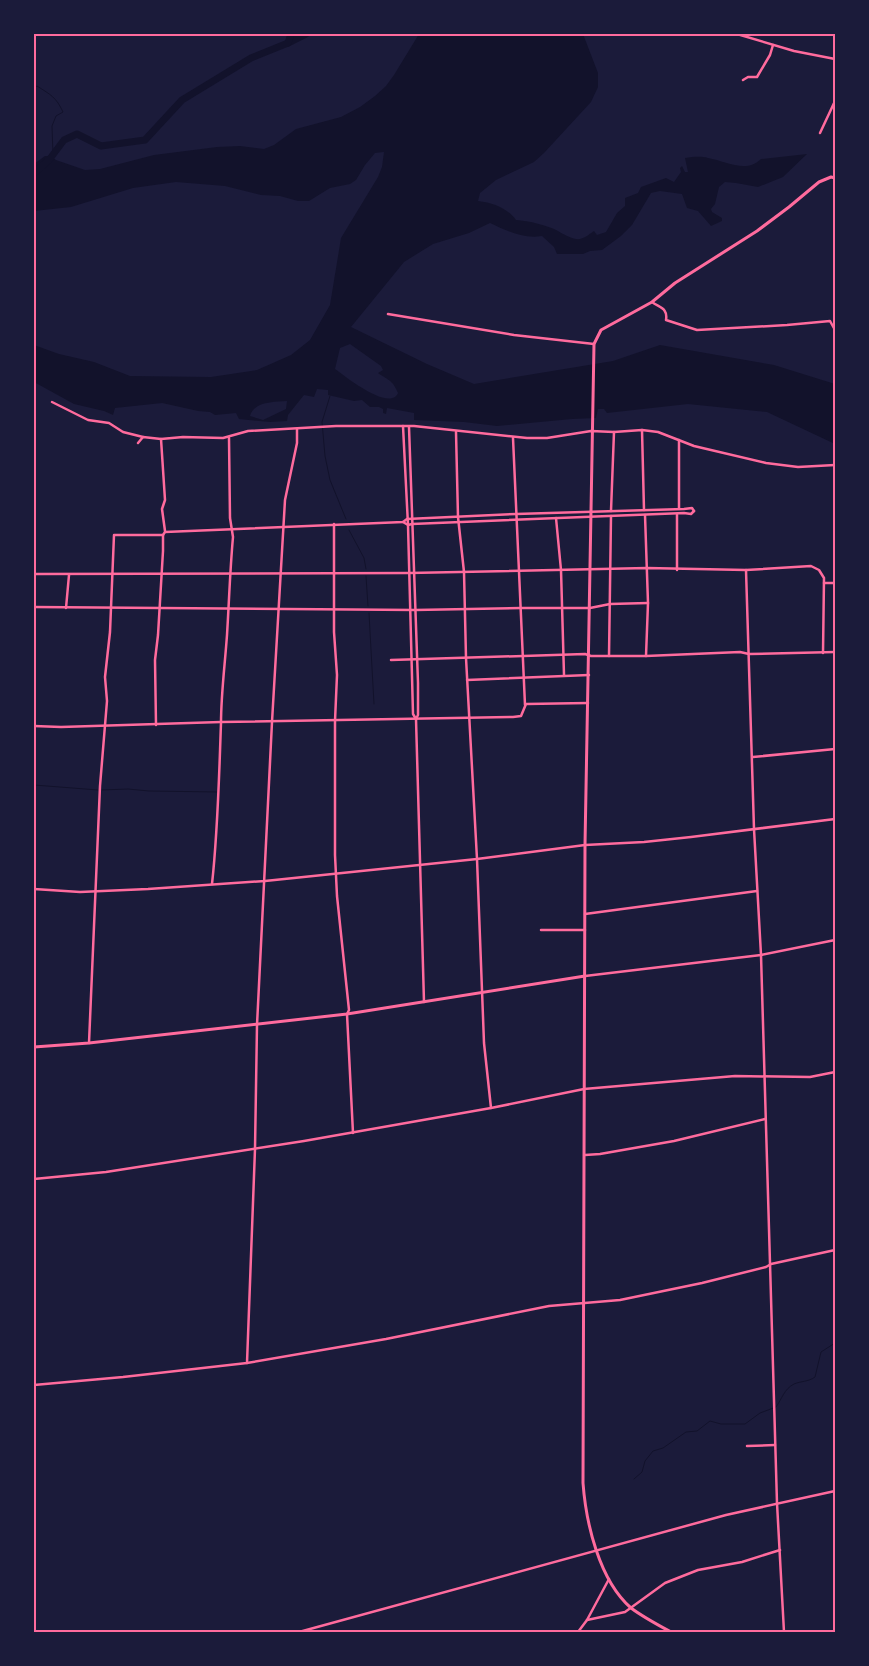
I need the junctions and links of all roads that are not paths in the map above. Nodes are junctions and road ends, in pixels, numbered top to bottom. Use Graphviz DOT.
graph roads {
  1 [pos="737,34"];
  2 [pos="772,45"];
  3 [pos="835,59"];
  4 [pos="743,80"];
  5 [pos="835,101"];
  6 [pos="820,133"];
  7 [pos="835,178"];
  8 [pos="652,302"];
  9 [pos="388,314"];
  10 [pos="835,330"];
  11 [pos="594,344"];
  12 [pos="52,402"];
  13 [pos="403,426"];
  14 [pos="409,427"];
  15 [pos="297,429"];
  16 [pos="642,430"];
  17 [pos="591,431"];
  18 [pos="456,432"];
  19 [pos="614,432"];
  20 [pos="142,437"];
  21 [pos="161,438"];
  22 [pos="229,438"];
  23 [pos="513,438"];
  24 [pos="679,440"];
  25 [pos="138,443"];
  26 [pos="835,465"];
  27 [pos="679,508"];
  28 [pos="644,510"];
  29 [pos="590,511"];
  30 [pos="611,511"];
  31 [pos="516,514"];
  32 [pos="677,514"];
  33 [pos="645,515"];
  34 [pos="611,516"];
  35 [pos="458,517"];
  36 [pos="590,517"];
  37 [pos="556,518"];
  38 [pos="407,519"];
  39 [pos="412,519"];
  40 [pos="516,520"];
  41 [pos="403,522"];
  42 [pos="459,523"];
  43 [pos="334,524"];
  44 [pos="408,524"];
  45 [pos="412,524"];
  46 [pos="284,526"];
  47 [pos="232,529"];
  48 [pos="164,533"];
  49 [pos="648,568"];
  50 [pos="610,569"];
  51 [pos="518,570"];
  52 [pos="561,570"];
  53 [pos="590,570"];
  54 [pos="677,570"];
  55 [pos="746,570"];
  56 [pos="464,572"];
  57 [pos="230,573"];
  58 [pos="281,573"];
  59 [pos="335,573"];
  60 [pos="409,573"];
  61 [pos="414,573"];
  62 [pos="34,574"];
  63 [pos="112,574"];
  64 [pos="161,574"];
  65 [pos="69,575"];
  66 [pos="835,583"];
  67 [pos="824,584"];
  68 [pos="648,603"];
  69 [pos="610,604"];
  70 [pos="34,607"];
  71 [pos="66,608"];
  72 [pos="111,608"];
  73 [pos="159,608"];
  74 [pos="227,608"];
  75 [pos="521,608"];
  76 [pos="562,608"];
  77 [pos="590,608"];
  78 [pos="279,609"];
  79 [pos="335,609"];
  80 [pos="465,609"];
  81 [pos="410,610"];
  82 [pos="415,610"];
  83 [pos="823,652"];
  84 [pos="835,652"];
  85 [pos="749,654"];
  86 [pos="589,655"];
  87 [pos="563,656"];
  88 [pos="609,656"];
  89 [pos="646,656"];
  90 [pos="523,657"];
  91 [pos="466,658"];
  92 [pos="412,659"];
  93 [pos="416,659"];
  94 [pos="391,660"];
  95 [pos="564,675"];
  96 [pos="589,675"];
  97 [pos="524,677"];
  98 [pos="467,680"];
  99 [pos="588,703"];
  100 [pos="525,705"];
  101 [pos="470,717"];
  102 [pos="416,718"];
  103 [pos="335,721"];
  104 [pos="221,722"];
  105 [pos="272,722"];
  106 [pos="156,725"];
  107 [pos="34,726"];
  108 [pos="105,726"];
  109 [pos="835,749"];
  110 [pos="753,757"];
  111 [pos="835,819"];
  112 [pos="754,829"];
  113 [pos="585,845"];
  114 [pos="477,860"];
  115 [pos="421,865"];
  116 [pos="336,873"];
  117 [pos="265,881"];
  118 [pos="212,884"];
  119 [pos="34,890"];
  120 [pos="97,890"];
  121 [pos="757,891"];
  122 [pos="585,914"];
  123 [pos="541,930"];
  124 [pos="585,930"];
  125 [pos="835,940"];
  126 [pos="761,955"];
  127 [pos="585,976"];
  128 [pos="482,992"];
  129 [pos="424,1003"];
  130 [pos="347,1014"];
  131 [pos="257,1025"];
  132 [pos="89,1043"];
  133 [pos="34,1047"];
  134 [pos="835,1072"];
  135 [pos="764,1077"];
  136 [pos="584,1089"];
  137 [pos="491,1108"];
  138 [pos="765,1120"];
  139 [pos="353,1133"];
  140 [pos="255,1149"];
  141 [pos="584,1155"];
  142 [pos="34,1179"];
  143 [pos="835,1250"];
  144 [pos="770,1264"];
  145 [pos="584,1303"];
  146 [pos="247,1363"];
  147 [pos="34,1385"];
  148 [pos="775,1445"];
  149 [pos="747,1446"];
  150 [pos="835,1491"];
  151 [pos="777,1503"];
  152 [pos="597,1550"];
  153 [pos="780,1550"];
  154 [pos="609,1579"];
  155 [pos="631,1607"];
  156 [pos="587,1620"];
  157 [pos="299,1632"];
  158 [pos="578,1632"];
  159 [pos="671,1632"];
  160 [pos="784,1632"];
  1 -- 2 [label="street"];
  2 -- 3 [label="street"];
  2 -- 4 [label="street"];
  5 -- 6 [label="street"];
  7 -- 8 [label="main road"];
  8 -- 10 [label="street"];
  8 -- 11 [label="main road"];
  9 -- 11 [label="street"];
  11 -- 17 [label="main road"];
  12 -- 20 [label="street"];
  13 -- 14 [label="street"];
  13 -- 15 [label="street"];
  13 -- 38 [label="street"];
  14 -- 18 [label="street"];
  14 -- 39 [label="street"];
  15 -- 22 [label="street"];
  15 -- 46 [label="street"];
  16 -- 19 [label="street"];
  16 -- 24 [label="street"];
  16 -- 28 [label="street"];
  17 -- 19 [label="street"];
  17 -- 23 [label="street"];
  17 -- 29 [label="main road"];
  18 -- 23 [label="street"];
  18 -- 35 [label="street"];
  19 -- 30 [label="street"];
  20 -- 21 [label="street"];
  20 -- 25 [label="street"];
  21 -- 22 [label="street"];
  21 -- 48 [label="street"];
  22 -- 47 [label="street"];
  23 -- 31 [label="street"];
  24 -- 26 [label="street"];
  24 -- 27 [label="street"];
  27 -- 28 [label="street"];
  27 -- 32 [label="street"];
  27 -- 32 [label="street"];
  28 -- 30 [label="street"];
  28 -- 33 [label="street"];
  29 -- 30 [label="street"];
  29 -- 31 [label="street"];
  29 -- 36 [label="main road"];
  30 -- 34 [label="street"];
  31 -- 35 [label="street"];
  31 -- 40 [label="street"];
  32 -- 33 [label="street"];
  32 -- 54 [label="street"];
  33 -- 34 [label="street"];
  33 -- 49 [label="street"];
  34 -- 36 [label="street"];
  34 -- 50 [label="street"];
  35 -- 39 [label="street"];
  35 -- 42 [label="street"];
  36 -- 37 [label="street"];
  36 -- 53 [label="main road"];
  37 -- 40 [label="street"];
  37 -- 52 [label="street"];
  38 -- 39 [label="street"];
  38 -- 41 [label="street"];
  38 -- 44 [label="street"];
  39 -- 45 [label="street"];
  40 -- 42 [label="street"];
  40 -- 51 [label="street"];
  41 -- 43 [label="street"];
  41 -- 44 [label="street"];
  42 -- 45 [label="street"];
  42 -- 56 [label="street"];
  43 -- 46 [label="street"];
  43 -- 59 [label="street"];
  44 -- 45 [label="street"];
  44 -- 60 [label="street"];
  45 -- 61 [label="street"];
  46 -- 47 [label="street"];
  46 -- 58 [label="street"];
  47 -- 48 [label="street"];
  47 -- 57 [label="street"];
  48 -- 63 [label="street"];
  48 -- 64 [label="street"];
  49 -- 50 [label="street"];
  49 -- 54 [label="street"];
  49 -- 68 [label="street"];
  50 -- 53 [label="street"];
  50 -- 69 [label="street"];
  51 -- 52 [label="street"];
  51 -- 56 [label="street"];
  51 -- 75 [label="street"];
  52 -- 53 [label="street"];
  52 -- 76 [label="street"];
  53 -- 77 [label="main road"];
  54 -- 55 [label="street"];
  55 -- 67 [label="street"];
  55 -- 85 [label="street"];
  56 -- 61 [label="street"];
  56 -- 80 [label="street"];
  57 -- 58 [label="street"];
  57 -- 64 [label="street"];
  57 -- 74 [label="street"];
  58 -- 59 [label="street"];
  58 -- 78 [label="street"];
  59 -- 60 [label="street"];
  59 -- 79 [label="street"];
  60 -- 61 [label="street"];
  60 -- 81 [label="street"];
  61 -- 82 [label="street"];
  62 -- 65 [label="street"];
  63 -- 64 [label="street"];
  63 -- 65 [label="street"];
  63 -- 72 [label="street"];
  64 -- 73 [label="street"];
  65 -- 71 [label="street"];
  66 -- 67 [label="street"];
  67 -- 83 [label="street"];
  68 -- 69 [label="street"];
  68 -- 89 [label="street"];
  69 -- 77 [label="street"];
  69 -- 88 [label="street"];
  70 -- 71 [label="street"];
  71 -- 72 [label="street"];
  72 -- 73 [label="street"];
  72 -- 108 [label="street"];
  73 -- 74 [label="street"];
  73 -- 106 [label="street"];
  74 -- 78 [label="street"];
  74 -- 104 [label="street"];
  75 -- 76 [label="street"];
  75 -- 80 [label="street"];
  75 -- 90 [label="street"];
  76 -- 77 [label="street"];
  76 -- 87 [label="street"];
  77 -- 86 [label="main road"];
  78 -- 79 [label="street"];
  78 -- 105 [label="street"];
  79 -- 81 [label="street"];
  79 -- 103 [label="street"];
  80 -- 82 [label="street"];
  80 -- 91 [label="street"];
  81 -- 82 [label="street"];
  81 -- 92 [label="street"];
  82 -- 93 [label="street"];
  83 -- 84 [label="street"];
  83 -- 85 [label="street"];
  85 -- 89 [label="street"];
  85 -- 110 [label="street"];
  86 -- 87 [label="street"];
  86 -- 88 [label="street"];
  86 -- 96 [label="main road"];
  87 -- 90 [label="street"];
  87 -- 95 [label="street"];
  88 -- 89 [label="street"];
  90 -- 91 [label="street"];
  90 -- 97 [label="street"];
  91 -- 93 [label="street"];
  91 -- 98 [label="street"];
  92 -- 93 [label="street"];
  92 -- 94 [label="street"];
  92 -- 102 [label="street"];
  93 -- 102 [label="street"];
  95 -- 96 [label="street"];
  95 -- 97 [label="street"];
  96 -- 99 [label="main road"];
  97 -- 98 [label="street"];
  97 -- 100 [label="street"];
  98 -- 101 [label="street"];
  99 -- 100 [label="street"];
  99 -- 113 [label="main road"];
  100 -- 101 [label="street"];
  101 -- 102 [label="street"];
  101 -- 114 [label="street"];
  102 -- 103 [label="street"];
  102 -- 115 [label="street"];
  103 -- 105 [label="street"];
  103 -- 116 [label="street"];
  104 -- 105 [label="street"];
  104 -- 106 [label="street"];
  104 -- 118 [label="street"];
  105 -- 117 [label="street"];
  106 -- 108 [label="street"];
  107 -- 108 [label="street"];
  108 -- 120 [label="street"];
  109 -- 110 [label="street"];
  110 -- 112 [label="street"];
  111 -- 112 [label="street"];
  112 -- 113 [label="street"];
  112 -- 121 [label="street"];
  113 -- 114 [label="street"];
  113 -- 122 [label="main road"];
  114 -- 115 [label="street"];
  114 -- 128 [label="street"];
  115 -- 116 [label="street"];
  115 -- 129 [label="street"];
  116 -- 117 [label="street"];
  116 -- 130 [label="street"];
  117 -- 118 [label="street"];
  117 -- 131 [label="street"];
  118 -- 120 [label="street"];
  119 -- 120 [label="street"];
  120 -- 132 [label="street"];
  121 -- 122 [label="street"];
  121 -- 126 [label="street"];
  122 -- 124 [label="main road"];
  123 -- 124 [label="street"];
  124 -- 127 [label="main road"];
  125 -- 126 [label="street"];
  126 -- 127 [label="street"];
  126 -- 135 [label="street"];
  127 -- 128 [label="main road"];
  127 -- 136 [label="main road"];
  128 -- 129 [label="main road"];
  128 -- 137 [label="street"];
  129 -- 130 [label="main road"];
  130 -- 131 [label="main road"];
  130 -- 139 [label="street"];
  131 -- 132 [label="main road"];
  131 -- 140 [label="street"];
  132 -- 133 [label="main road"];
  134 -- 135 [label="street"];
  135 -- 136 [label="street"];
  135 -- 138 [label="street"];
  136 -- 137 [label="street"];
  136 -- 141 [label="main road"];
  137 -- 139 [label="street"];
  138 -- 141 [label="street"];
  138 -- 144 [label="street"];
  139 -- 140 [label="street"];
  140 -- 142 [label="street"];
  140 -- 146 [label="street"];
  141 -- 145 [label="main road"];
  143 -- 144 [label="street"];
  144 -- 145 [label="street"];
  144 -- 148 [label="street"];
  145 -- 146 [label="street"];
  145 -- 152 [label="main road"];
  146 -- 147 [label="street"];
  148 -- 149 [label="street"];
  148 -- 151 [label="street"];
  150 -- 151 [label="street"];
  151 -- 152 [label="street"];
  151 -- 153 [label="street"];
  152 -- 154 [label="main road"];
  152 -- 157 [label="street"];
  153 -- 155 [label="street"];
  153 -- 160 [label="street"];
  154 -- 155 [label="main road"];
  154 -- 156 [label="street"];
  155 -- 156 [label="street"];
  155 -- 159 [label="main road"];
  156 -- 158 [label="street"];
}
